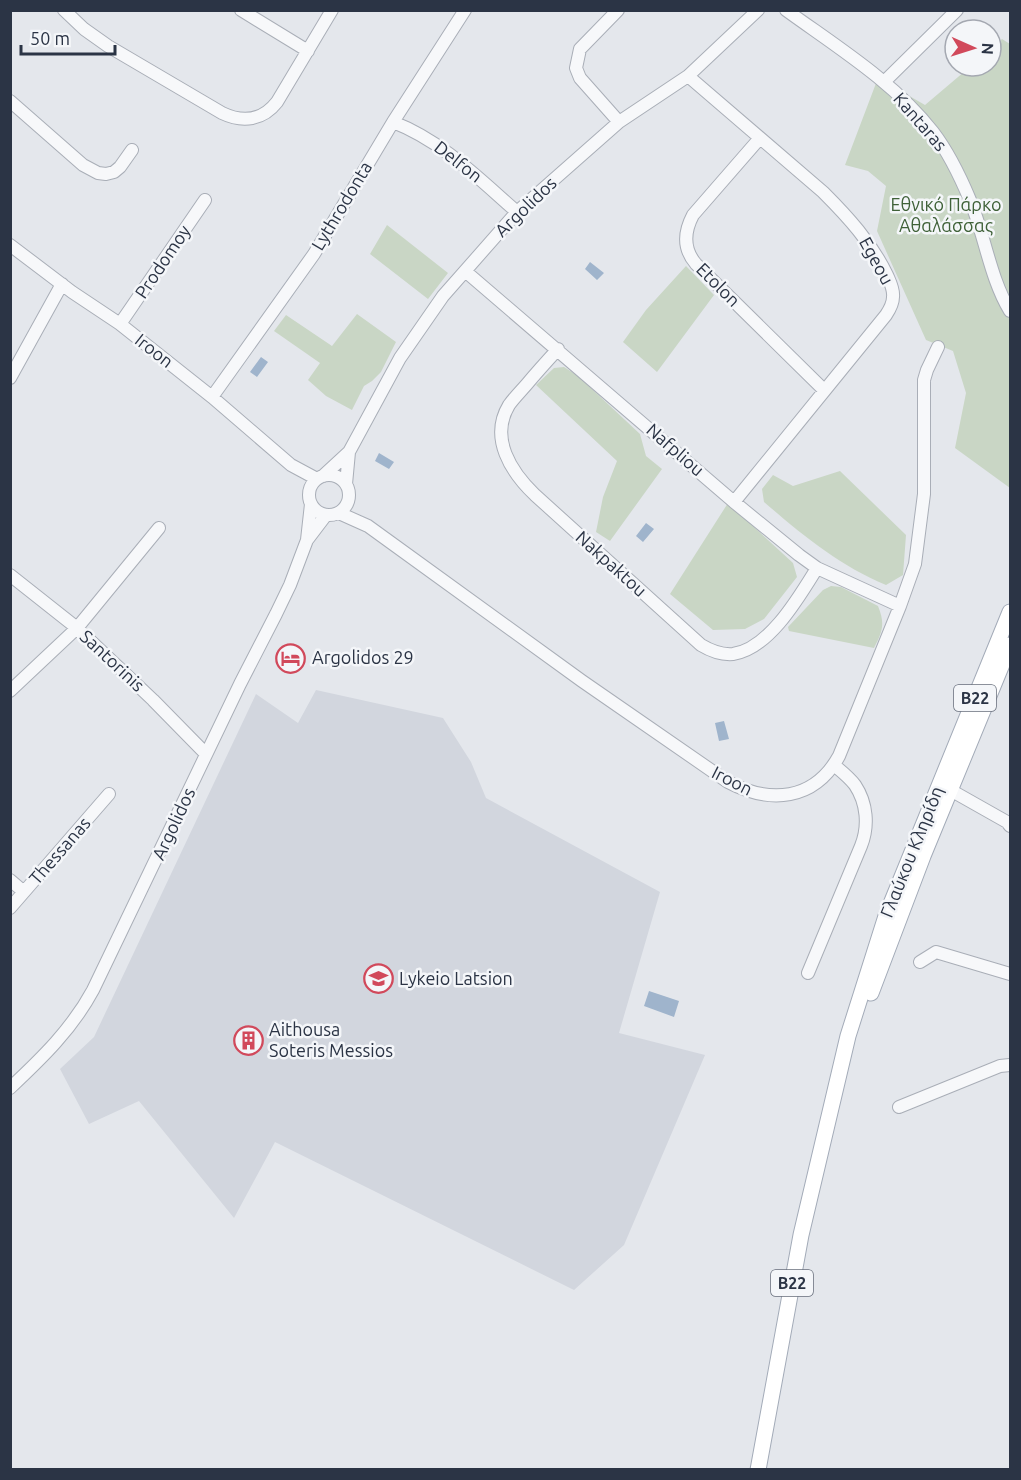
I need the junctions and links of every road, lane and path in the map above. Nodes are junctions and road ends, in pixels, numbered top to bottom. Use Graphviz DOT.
graph roads {
  1 [pos="241,10"];
  2 [pos="332,10"];
  3 [pos="465,10"];
  4 [pos="618,10"];
  5 [pos="758,10"];
  6 [pos="786,10"];
  7 [pos="957,10"];
  8 [pos="65,11"];
  9 [pos="308,51"];
  10 [pos="688,76"];
  11 [pos="884,82"];
  12 [pos="10,101"];
  13 [pos="393,122"];
  14 [pos="619,122"];
  15 [pos="760,138"];
  16 [pos="132,150"];
  17 [pos="205,200"];
  18 [pos="517,212"];
  19 [pos="10,245"];
  20 [pos="465,271"];
  21 [pos="62,284"];
  22 [pos="1011,311"];
  23 [pos="120,324"];
  24 [pos="938,347"];
  25 [pos="558,349"];
  26 [pos="10,378"];
  27 [pos="824,390"];
  28 [pos="212,397"];
  29 [pos="349,452"];
  30 [pos="291,465"];
  31 [pos="320,478"];
  32 [pos="309,490"];
  33 [pos="347,491"];
  34 [pos="734,502"];
  35 [pos="311,504"];
  36 [pos="333,514"];
  37 [pos="368,526"];
  38 [pos="159,528"];
  39 [pos="307,540"];
  40 [pos="817,568"];
  41 [pos="10,575"];
  42 [pos="900,606"];
  43 [pos="1011,612"];
  44 [pos="77,628"];
  45 [pos="1011,645"];
  46 [pos="10,691"];
  47 [pos="206,753"];
  48 [pos="834,765"];
  49 [pos="945,787"];
  50 [pos="110,794"];
  51 [pos="1011,826"];
  52 [pos="10,880"];
  53 [pos="24,892"];
  54 [pos="10,908"];
  55 [pos="920,962"];
  56 [pos="808,973"];
  57 [pos="1011,974"];
  58 [pos="1011,1065"];
  59 [pos="10,1088"];
  60 [pos="899,1107"];
  61 [pos="758,1470"];
  1 -- 9 [label="street"];
  2 -- 9 [label="street"];
  3 -- 13 [label="street, Lythrodonta"];
  4 -- 14 [label="street"];
  5 -- 10 [label="street, Argolidos"];
  6 -- 11 [label="street, Kantaras"];
  7 -- 11 [label="street"];
  8 -- 9 [label="street"];
  10 -- 14 [label="street, Argolidos"];
  10 -- 15 [label="street, Egeou"];
  11 -- 22 [label="street, Kantaras"];
  12 -- 16 [label="street"];
  13 -- 18 [label="street, Delfon"];
  13 -- 28 [label="street, Lythrodonta"];
  14 -- 18 [label="street, Argolidos"];
  15 -- 27 [label="street, Egeou"];
  15 -- 27 [label="street, Etolon"];
  17 -- 23 [label="street, Prodomoy"];
  18 -- 20 [label="street, Argolidos"];
  19 -- 21 [label="street, Iroon"];
  20 -- 25 [label="street, Nafpliou"];
  20 -- 29 [label="street, Argolidos"];
  21 -- 23 [label="street, Iroon"];
  21 -- 26 [label="street"];
  23 -- 28 [label="street, Iroon"];
  24 -- 42 [label="street, Iroon"];
  25 -- 34 [label="street, Nafpliou"];
  25 -- 40 [label="street, Nakpaktou"];
  27 -- 34 [label="street, Egeou"];
  28 -- 30 [label="street, Iroon"];
  29 -- 31 [label="street, Argolidos"];
  29 -- 33 [label="street, Argolidos"];
  30 -- 31 [label="street, Iroon"];
  30 -- 32 [label="street, Iroon"];
  31 -- 32 [label="street"];
  31 -- 33 [label="street"];
  32 -- 35 [label="street"];
  33 -- 36 [label="street"];
  33 -- 37 [label="street, Iroon"];
  34 -- 40 [label="street, Nafpliou"];
  35 -- 36 [label="street"];
  35 -- 39 [label="street, Argolidos"];
  36 -- 37 [label="street, Iroon"];
  36 -- 39 [label="street, Argolidos"];
  37 -- 48 [label="street, Iroon"];
  38 -- 44 [label="street"];
  39 -- 47 [label="street, Argolidos"];
  40 -- 42 [label="street, Nafpliou"];
  41 -- 44 [label="street, Santorinis"];
  42 -- 48 [label="street, Iroon"];
  43 -- 49 [label="main road, Γλαύκου Κληρίδη / B22"];
  44 -- 46 [label="street"];
  44 -- 47 [label="street, Santorinis"];
  45 -- 49 [label="main road, Γλαύκου Κληρίδη / B22"];
  47 -- 59 [label="street, Argolidos"];
  48 -- 56 [label="street"];
  49 -- 51 [label="street"];
  49 -- 61 [label="main road, Γλαύκου Κληρίδη / B22"];
  50 -- 53 [label="street, Thessanas"];
  52 -- 53 [label="street"];
  53 -- 54 [label="street, Thessanas"];
  55 -- 57 [label="street"];
  58 -- 60 [label="street"];
}
